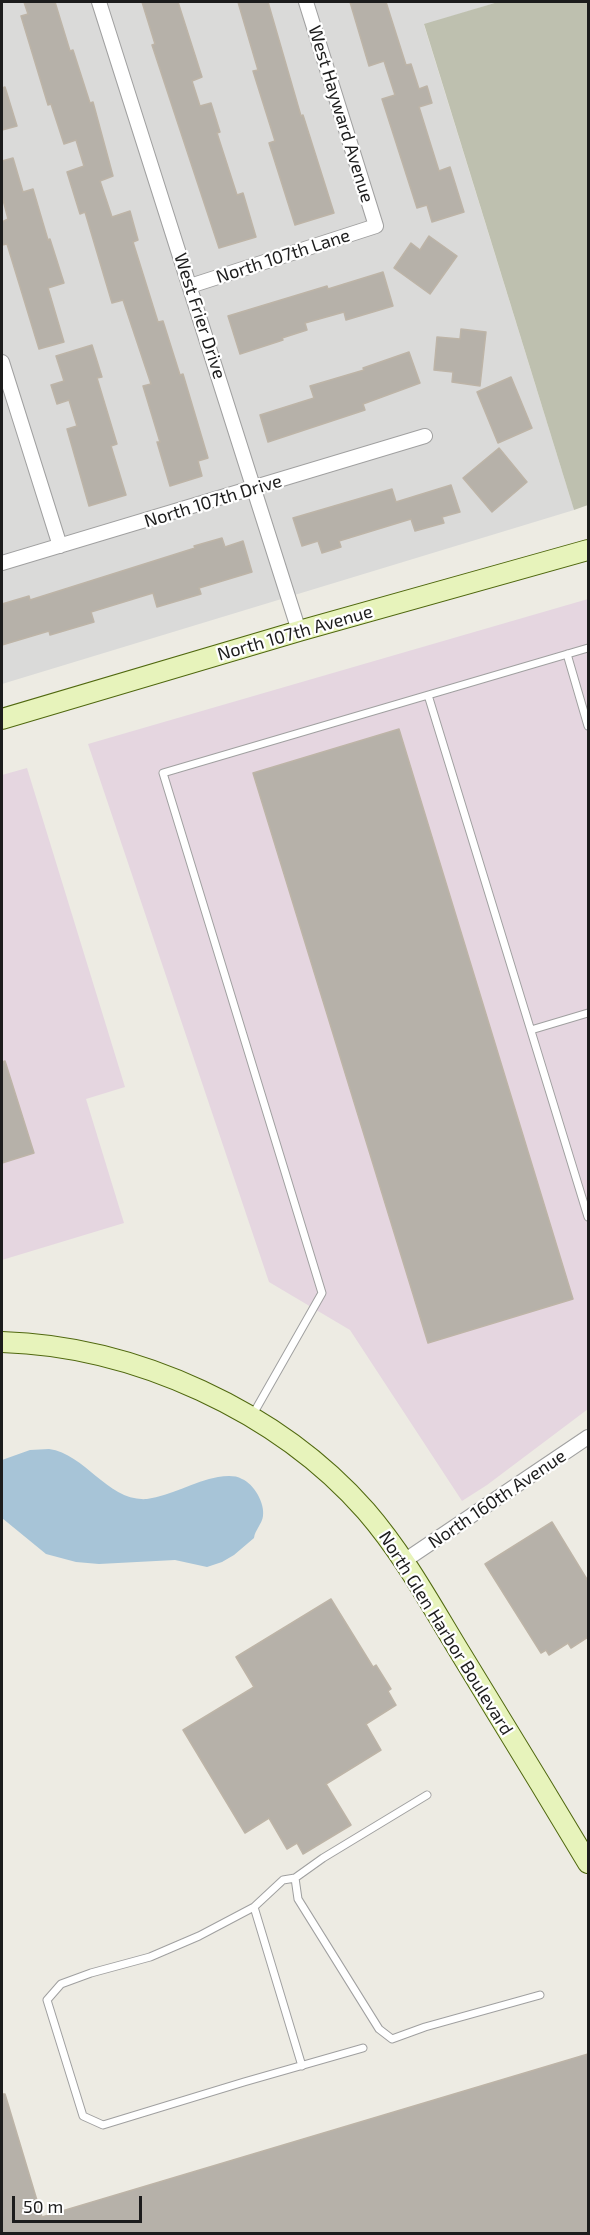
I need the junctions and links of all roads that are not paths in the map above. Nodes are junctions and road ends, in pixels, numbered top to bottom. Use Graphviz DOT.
graph roads {
  1 [pos="99,2"];
  2 [pos="306,2"];
  3 [pos="376,226"];
  4 [pos="190,286"];
  5 [pos="2,362"];
  6 [pos="425,436"];
  7 [pos="255,489"];
  8 [pos="60,546"];
  9 [pos="588,550"];
  10 [pos="2,563"];
  11 [pos="299,631"];
  12 [pos="588,648"];
  13 [pos="567,654"];
  14 [pos="428,695"];
  15 [pos="2,719"];
  16 [pos="588,726"];
  17 [pos="588,1013"];
  18 [pos="531,1030"];
  19 [pos="588,1217"];
  20 [pos="2,1342"];
  21 [pos="252,1416"];
  22 [pos="588,1437"];
  23 [pos="405,1561"];
  24 [pos="427,1795"];
  25 [pos="588,1863"];
  26 [pos="295,1878"];
  27 [pos="254,1907"];
  28 [pos="540,1995"];
  29 [pos="363,2048"];
  30 [pos="302,2066"];
  1 -- 4 [label="street, West Frier Drive"];
  2 -- 3 [label="street, West Hayward Avenue"];
  3 -- 4 [label="street, North 107th Lane"];
  4 -- 7 [label="street, West Frier Drive"];
  5 -- 8 [label="street"];
  6 -- 7 [label="street, North 107th Drive"];
  7 -- 8 [label="street, North 107th Drive"];
  7 -- 11 [label="street, West Frier Drive"];
  8 -- 10 [label="street, North 107th Drive"];
  9 -- 11 [label="main road, North 107th Avenue"];
  11 -- 15 [label="main road, North 107th Avenue"];
  12 -- 13 [label="lane"];
  13 -- 14 [label="lane"];
  13 -- 16 [label="lane"];
  14 -- 18 [label="lane"];
  14 -- 21 [label="lane"];
  17 -- 18 [label="lane"];
  18 -- 19 [label="lane"];
  20 -- 21 [label="main road, North Glen Harbor Boulevard"];
  21 -- 23 [label="main road, North Glen Harbor Boulevard"];
  22 -- 23 [label="street, North 160th Avenue"];
  23 -- 25 [label="main road, North Glen Harbor Boulevard"];
  24 -- 26 [label="lane"];
  26 -- 27 [label="lane"];
  26 -- 28 [label="lane"];
  27 -- 30 [label="lane"];
  27 -- 30 [label="lane"];
  29 -- 30 [label="lane"];
}
